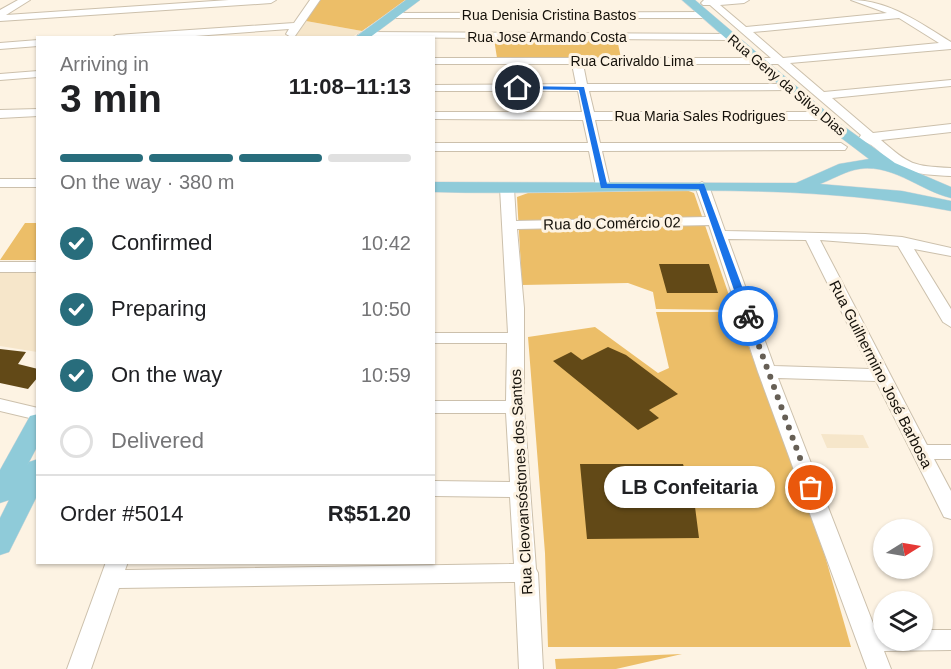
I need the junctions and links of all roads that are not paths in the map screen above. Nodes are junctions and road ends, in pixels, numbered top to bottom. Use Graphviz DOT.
graph roads {
  1 [pos="12,0"];
  2 [pos="25,0"];
  3 [pos="271,0"];
  4 [pos="315,0"];
  5 [pos="414,0"];
  6 [pos="744,0"];
  7 [pos="856,0"];
  8 [pos="691,2"];
  9 [pos="183,3"];
  10 [pos="0,6"];
  11 [pos="709,6"];
  12 [pos="567,11"];
  13 [pos="174,15"];
  14 [pos="901,15"];
  15 [pos="0,16"];
  16 [pos="393,16"];
  17 [pos="168,25"];
  18 [pos="296,26"];
  19 [pos="744,30"];
  20 [pos="160,36"];
  21 [pos="289,36"];
  22 [pos="362,36"];
  23 [pos="572,37"];
  24 [pos="730,37"];
  25 [pos="36,43"];
  26 [pos="435,43"];
  27 [pos="950,45"];
  28 [pos="0,46"];
  29 [pos="489,49"];
  30 [pos="633,49"];
  31 [pos="759,60"];
  32 [pos="577,61"];
  33 [pos="781,61"];
  34 [pos="435,62"];
  35 [pos="36,74"];
  36 [pos="4,76"];
  37 [pos="951,82"];
  38 [pos="789,87"];
  39 [pos="435,88"];
  40 [pos="582,88"];
  41 [pos="0,90"];
  42 [pos="821,96"];
  43 [pos="36,112"];
  44 [pos="0,114"];
  45 [pos="435,116"];
  46 [pos="588,116"];
  47 [pos="823,116"];
  48 [pos="951,128"];
  49 [pos="871,137"];
  50 [pos="846,143"];
  51 [pos="435,147"];
  52 [pos="594,147"];
  53 [pos="896,165"];
  54 [pos="840,169"];
  55 [pos="951,172"];
  56 [pos="0,183"];
  57 [pos="36,183"];
  58 [pos="603,186"];
  59 [pos="702,186"];
  60 [pos="435,187"];
  61 [pos="788,187"];
  62 [pos="507,188"];
  63 [pos="951,192"];
  64 [pos="951,206"];
  65 [pos="510,225"];
  66 [pos="718,228"];
  67 [pos="811,236"];
  68 [pos="902,241"];
  69 [pos="951,252"];
  70 [pos="0,267"];
  71 [pos="36,267"];
  72 [pos="951,322"];
  73 [pos="435,338"];
  74 [pos="514,338"];
  75 [pos="767,372"];
  76 [pos="880,375"];
  77 [pos="0,405"];
  78 [pos="435,407"];
  79 [pos="514,407"];
  80 [pos="36,414"];
  81 [pos="36,426"];
  82 [pos="951,452"];
  83 [pos="922,453"];
  84 [pos="36,472"];
  85 [pos="435,489"];
  86 [pos="520,490"];
  87 [pos="0,493"];
  88 [pos="951,511"];
  89 [pos="0,544"];
  90 [pos="113,571"];
  91 [pos="527,573"];
  92 [pos="951,640"];
  93 [pos="868,641"];
  94 [pos="79,669"];
  95 [pos="531,669"];
  96 [pos="879,669"];
  1 -- 10 [label="street"];
  2 -- 15 [label="street"];
  3 -- 9 [label="street"];
  4 -- 18 [label="street"];
  5 -- 16 [label="main road"];
  6 -- 11 [label="street, Rua Denisia Cristina Bastos"];
  7 -- 14 [label="street"];
  8 -- 11 [label="main road, Rua Geny da Silva Dias"];
  9 -- 13 [label="street"];
  9 -- 15 [label="street"];
  11 -- 12 [label="street, Rua Denisia Cristina Bastos"];
  11 -- 19 [label="street"];
  11 -- 24 [label="main road, Rua Geny da Silva Dias"];
  12 -- 16 [label="street, Rua Denisia Cristina Bastos"];
  12 -- 23 [label="street"];
  14 -- 19 [label="street"];
  14 -- 27 [label="street"];
  16 -- 22 [label="main road"];
  17 -- 20 [label="street"];
  18 -- 20 [label="street"];
  18 -- 21 [label="street"];
  19 -- 33 [label="street"];
  23 -- 29 [label="street, Rua Jose Armando Costa"];
  23 -- 30 [label="street, Rua Jose Armando Costa"];
  24 -- 30 [label="street, Rua Jose Armando Costa"];
  24 -- 31 [label="main road, Rua Geny da Silva Dias"];
  25 -- 28 [label="street"];
  26 -- 29 [label="street, Rua Jose Armando Costa"];
  27 -- 33 [label="street, Rua Carivaldo Lima"];
  29 -- 32 [label="street, Rua Carivaldo Lima"];
  29 -- 34 [label="street, Rua Carivaldo Lima"];
  30 -- 31 [label="street, Rua Carivaldo Lima"];
  30 -- 32 [label="street, Rua Carivaldo Lima"];
  31 -- 33 [label="street, Rua Carivaldo Lima"];
  31 -- 38 [label="main road, Rua Geny da Silva Dias"];
  32 -- 40 [label="street"];
  33 -- 42 [label="street"];
  35 -- 36 [label="street"];
  36 -- 41 [label="street"];
  37 -- 42 [label="street"];
  38 -- 40 [label="street"];
  38 -- 47 [label="main road, Rua Geny da Silva Dias"];
  39 -- 40 [label="street"];
  40 -- 46 [label="street"];
  42 -- 49 [label="street"];
  43 -- 44 [label="street"];
  45 -- 46 [label="street, Rua Maria Sales Rodrigues"];
  46 -- 47 [label="street, Rua Maria Sales Rodrigues"];
  46 -- 52 [label="street"];
  47 -- 50 [label="main road, Rua Geny da Silva Dias"];
  48 -- 49 [label="street"];
  49 -- 50 [label="street"];
  49 -- 53 [label="street"];
  50 -- 52 [label="street"];
  50 -- 53 [label="main road, Rua Geny da Silva Dias"];
  50 -- 54 [label="main road, Rua Geny da Silva Dias"];
  51 -- 52 [label="street"];
  52 -- 58 [label="street"];
  53 -- 54 [label="main road"];
  53 -- 55 [label="street"];
  53 -- 63 [label="main road"];
  54 -- 61 [label="main road"];
  56 -- 57 [label="street"];
  58 -- 59 [label="main road"];
  58 -- 62 [label="main road"];
  59 -- 61 [label="main road"];
  59 -- 66 [label="street"];
  60 -- 62 [label="main road"];
  61 -- 64 [label="main road"];
  62 -- 65 [label="street, Rua Cleovansóstones dos Santos"];
  65 -- 66 [label="street, Rua do Comércio 02"];
  65 -- 74 [label="street, Rua Cleovansóstones dos Santos"];
  66 -- 67 [label="street, Rua do Comércio 02"];
  66 -- 75 [label="street"];
  67 -- 68 [label="street, Rua do Comércio 02"];
  67 -- 76 [label="street, Rua Guilhermino José Barbosa"];
  68 -- 69 [label="street, Rua do Comércio 02"];
  68 -- 72 [label="street"];
  70 -- 71 [label="street"];
  73 -- 74 [label="street"];
  74 -- 79 [label="street, Rua Cleovansóstones dos Santos"];
  75 -- 76 [label="street"];
  75 -- 93 [label="street"];
  76 -- 83 [label="street, Rua Guilhermino José Barbosa"];
  77 -- 80 [label="street"];
  78 -- 79 [label="street"];
  79 -- 86 [label="street, Rua Cleovansóstones dos Santos"];
  81 -- 87 [label="main road"];
  82 -- 83 [label="street"];
  83 -- 88 [label="street, Rua Guilhermino José Barbosa"];
  84 -- 89 [label="main road"];
  85 -- 86 [label="street"];
  86 -- 91 [label="street, Rua Cleovansóstones dos Santos"];
  90 -- 91 [label="street"];
  90 -- 94 [label="street"];
  91 -- 95 [label="street, Rua Cleovansóstones dos Santos"];
  92 -- 93 [label="street"];
  93 -- 96 [label="street"];
}
